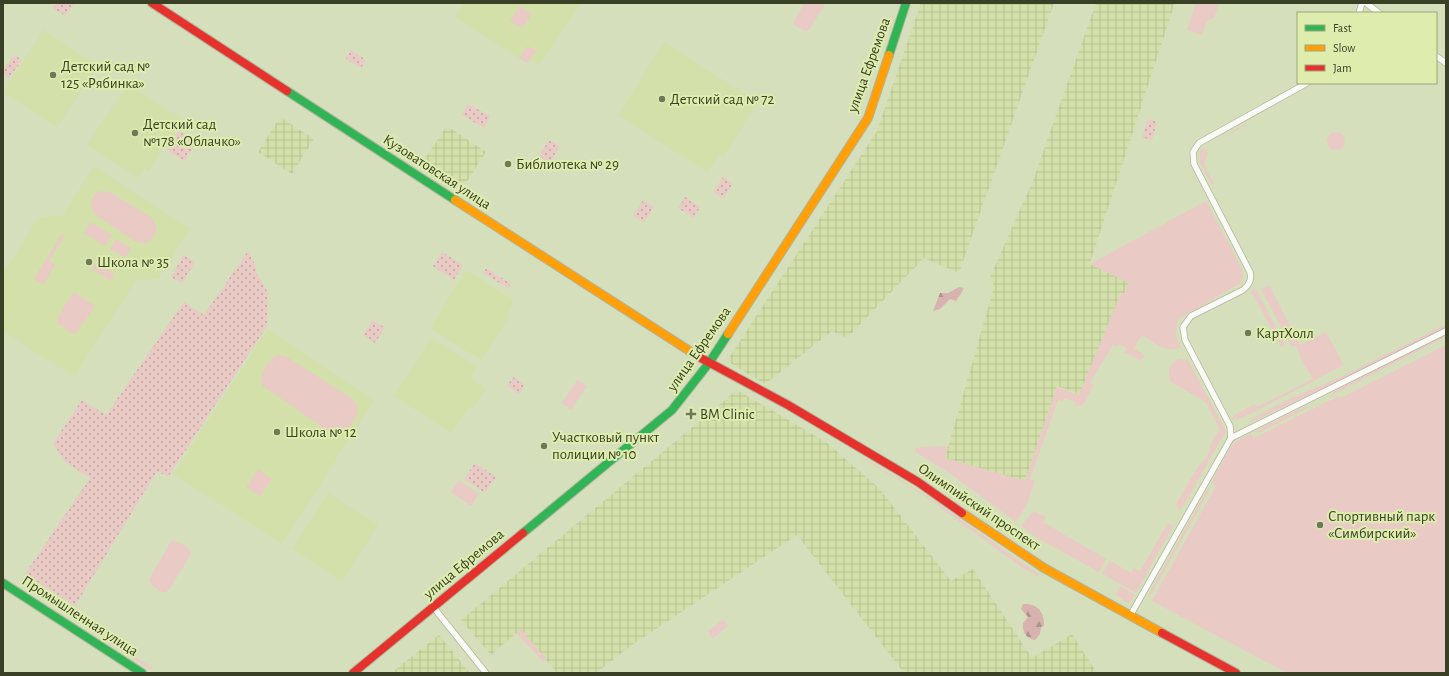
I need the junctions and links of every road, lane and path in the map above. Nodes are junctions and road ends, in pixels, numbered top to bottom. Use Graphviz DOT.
graph roads {
  1 [pos="152,3"];
  2 [pos="906,3"];
  3 [pos="1366,3"];
  4 [pos="1378,12"];
  5 [pos="1437,57"];
  6 [pos="1446,63"];
  7 [pos="1305,84"];
  8 [pos="1446,331"];
  9 [pos="709,363"];
  10 [pos="1231,438"];
  11 [pos="3,583"];
  12 [pos="434,608"];
  13 [pos="1130,616"];
  14 [pos="142,673"];
  15 [pos="353,673"];
  16 [pos="486,673"];
  17 [pos="1236,673"];
  1 -- 9 [label="street, Кузоватовская улица"];
  2 -- 9 [label="street, улица Ефремова"];
  3 -- 4 [label="street"];
  5 -- 6 [label="street"];
  7 -- 10 [label="street"];
  8 -- 10 [label="street"];
  9 -- 12 [label="street, улица Ефремова"];
  9 -- 13 [label="street, Олимпийский проспект"];
  10 -- 13 [label="street"];
  11 -- 14 [label="street, Промышленная улица"];
  12 -- 15 [label="street, улица Ефремова"];
  12 -- 16 [label="street"];
  13 -- 17 [label="street, Олимпийский проспект"];
}
